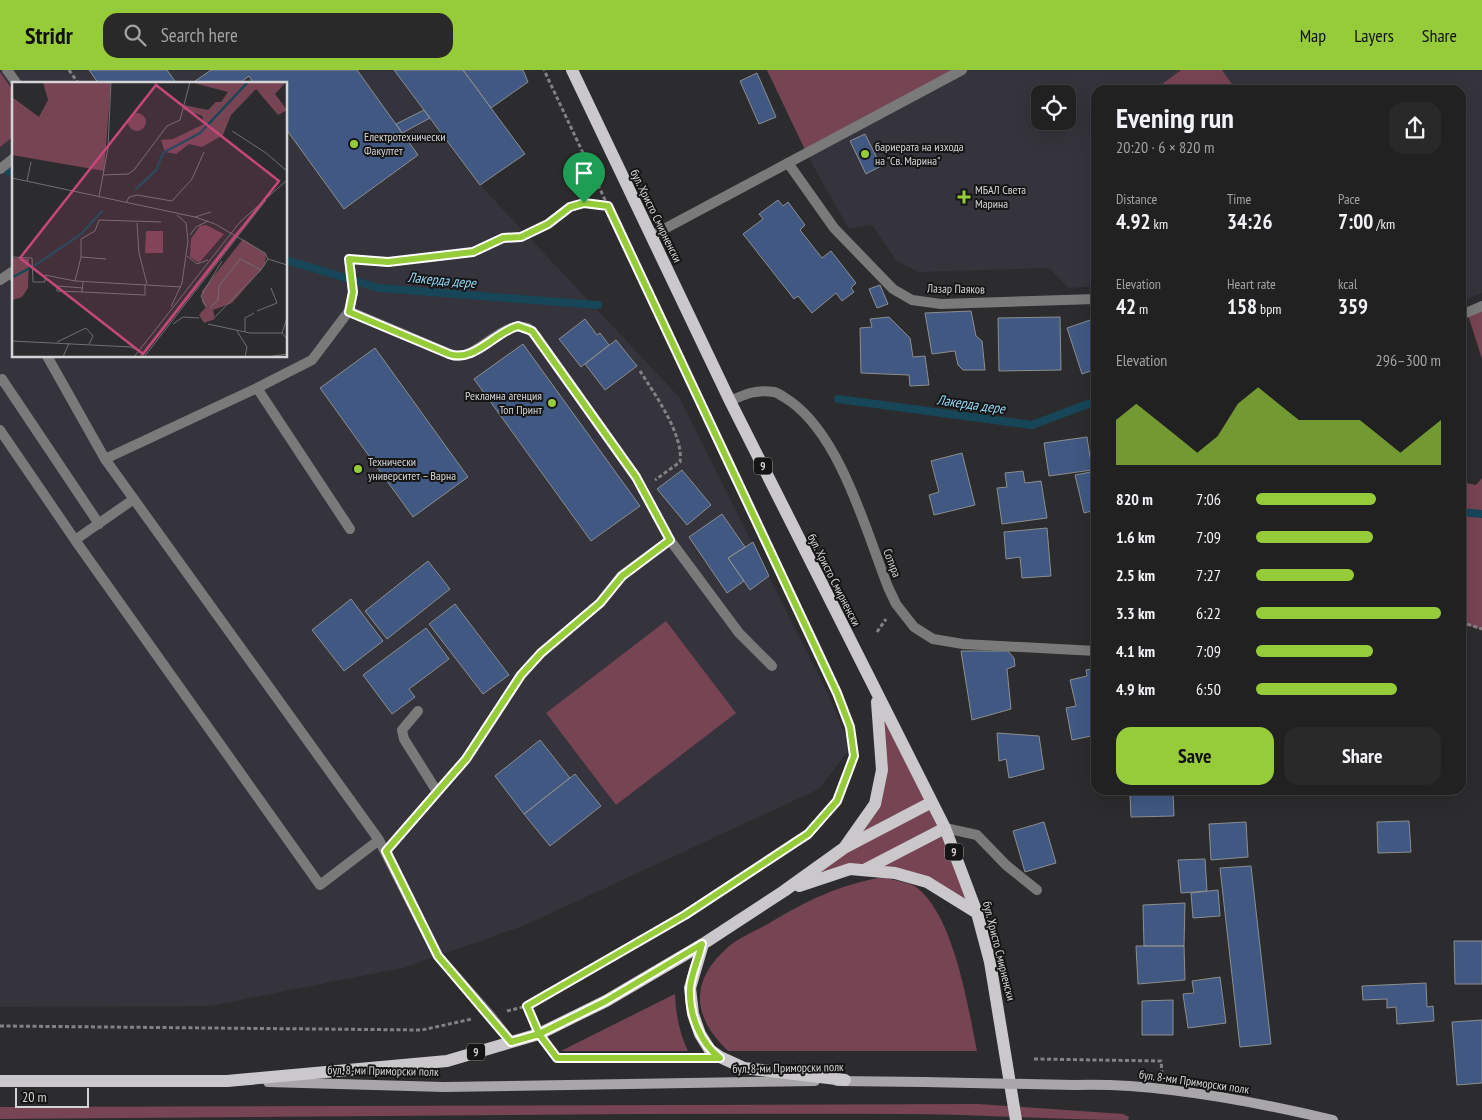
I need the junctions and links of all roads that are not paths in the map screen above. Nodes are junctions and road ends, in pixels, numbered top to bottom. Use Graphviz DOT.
graph roads {
  1 [pos="7,70"];
  2 [pos="572,70"];
  3 [pos="962,70"];
  4 [pos="16,82"];
  5 [pos="12,159"];
  6 [pos="788,164"];
  7 [pos="0,169"];
  8 [pos="651,236"];
  9 [pos="349,263"];
  10 [pos="12,272"];
  11 [pos="0,280"];
  12 [pos="1091,299"];
  13 [pos="1482,306"];
  14 [pos="349,312"];
  15 [pos="1466,313"];
  16 [pos="48,358"];
  17 [pos="0,381"];
  18 [pos="257,388"];
  19 [pos="730,401"];
  20 [pos="0,430"];
  21 [pos="105,459"];
  22 [pos="134,499"];
  23 [pos="99,524"];
  24 [pos="350,529"];
  25 [pos="75,540"];
  26 [pos="670,540"];
  27 [pos="1091,651"];
  28 [pos="772,666"];
  29 [pos="877,695"];
  30 [pos="418,711"];
  31 [pos="436,790"];
  32 [pos="932,802"];
  33 [pos="944,828"];
  34 [pos="379,840"];
  35 [pos="844,848"];
  36 [pos="386,851"];
  37 [pos="864,870"];
  38 [pos="1037,890"];
  39 [pos="784,891"];
  40 [pos="977,913"];
  41 [pos="702,944"];
  42 [pos="511,1042"];
  43 [pos="845,1080"];
  44 [pos="0,1081"];
  45 [pos="226,1081"];
  46 [pos="1016,1120"];
  47 [pos="1333,1120"];
  1 -- 4 [label="street"];
  2 -- 8 [label="main road, бул. Христо Смирненски / 9"];
  3 -- 6 [label="street"];
  5 -- 7 [label="street"];
  6 -- 8 [label="street"];
  6 -- 12 [label="street, Лазар Паяков"];
  8 -- 19 [label="main road, бул. Христо Смирненски / 9"];
  9 -- 14 [label="street"];
  10 -- 11 [label="street"];
  13 -- 15 [label="street"];
  14 -- 18 [label="street"];
  14 -- 26 [label="street"];
  16 -- 21 [label="street"];
  17 -- 23 [label="street"];
  18 -- 21 [label="street"];
  18 -- 24 [label="street"];
  19 -- 27 [label="street, Сотира"];
  19 -- 29 [label="main road, бул. Христо Смирненски / 9"];
  20 -- 25 [label="street"];
  21 -- 22 [label="street"];
  22 -- 23 [label="street"];
  22 -- 34 [label="street"];
  23 -- 25 [label="street"];
  25 -- 34 [label="street"];
  26 -- 28 [label="street"];
  26 -- 31 [label="street"];
  29 -- 32 [label="main road, бул. Христо Смирненски / 9"];
  29 -- 35 [label="main road, 9"];
  30 -- 31 [label="street"];
  31 -- 36 [label="street"];
  32 -- 33 [label="main road, бул. Христо Смирненски / 9"];
  32 -- 35 [label="main road"];
  33 -- 37 [label="main road"];
  33 -- 38 [label="street"];
  33 -- 40 [label="main road, бул. Христо Смирненски / 9"];
  34 -- 36 [label="street"];
  35 -- 39 [label="main road, 9"];
  36 -- 42 [label="street"];
  37 -- 39 [label="main road"];
  37 -- 40 [label="main road"];
  39 -- 41 [label="main road, 9"];
  40 -- 46 [label="main road, бул. Христо Смирненски / 9"];
  41 -- 42 [label="main road, 9"];
  41 -- 43 [label="main road"];
  42 -- 45 [label="main road, 9"];
  43 -- 45 [label="main road, бул. 8-ми Приморски полк"];
  43 -- 47 [label="main road, бул. 8-ми Приморски полк, bridge"];
  44 -- 45 [label="main road, бул. 8-ми Приморски полк / 9"];
}
